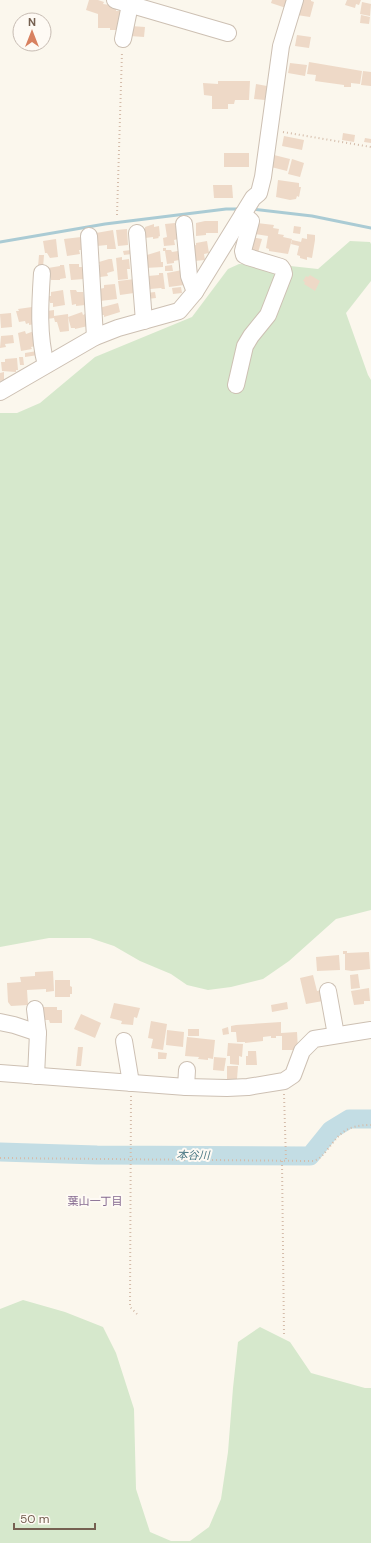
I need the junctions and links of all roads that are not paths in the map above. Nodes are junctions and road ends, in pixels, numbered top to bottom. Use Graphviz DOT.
graph roads {
  1 [pos="115,0"];
  2 [pos="295,0"];
  3 [pos="131,2"];
  4 [pos="228,33"];
  5 [pos="122,39"];
  6 [pos="243,214"];
  7 [pos="184,224"];
  8 [pos="137,233"];
  9 [pos="89,236"];
  10 [pos="42,272"];
  11 [pos="195,292"];
  12 [pos="144,321"];
  13 [pos="95,337"];
  14 [pos="46,365"];
  15 [pos="236,385"];
  16 [pos="0,392"];
  17 [pos="328,991"];
  18 [pos="35,1009"];
  19 [pos="0,1022"];
  20 [pos="371,1030"];
  21 [pos="38,1033"];
  22 [pos="336,1035"];
  23 [pos="124,1041"];
  24 [pos="187,1070"];
  25 [pos="0,1073"];
  26 [pos="36,1076"];
  27 [pos="131,1083"];
  28 [pos="186,1087"];
  1 -- 3 [label="street"];
  2 -- 6 [label="street"];
  3 -- 4 [label="street"];
  3 -- 5 [label="street"];
  6 -- 11 [label="street"];
  6 -- 15 [label="street"];
  7 -- 11 [label="street"];
  8 -- 12 [label="street"];
  9 -- 13 [label="street"];
  10 -- 14 [label="street"];
  11 -- 12 [label="street"];
  12 -- 13 [label="street"];
  13 -- 14 [label="street"];
  14 -- 16 [label="street"];
  17 -- 22 [label="street"];
  18 -- 21 [label="street"];
  19 -- 21 [label="street"];
  20 -- 22 [label="street"];
  21 -- 26 [label="street"];
  22 -- 28 [label="street"];
  23 -- 27 [label="street"];
  24 -- 28 [label="street"];
  25 -- 26 [label="street"];
  26 -- 27 [label="street"];
  27 -- 28 [label="street"];
}
